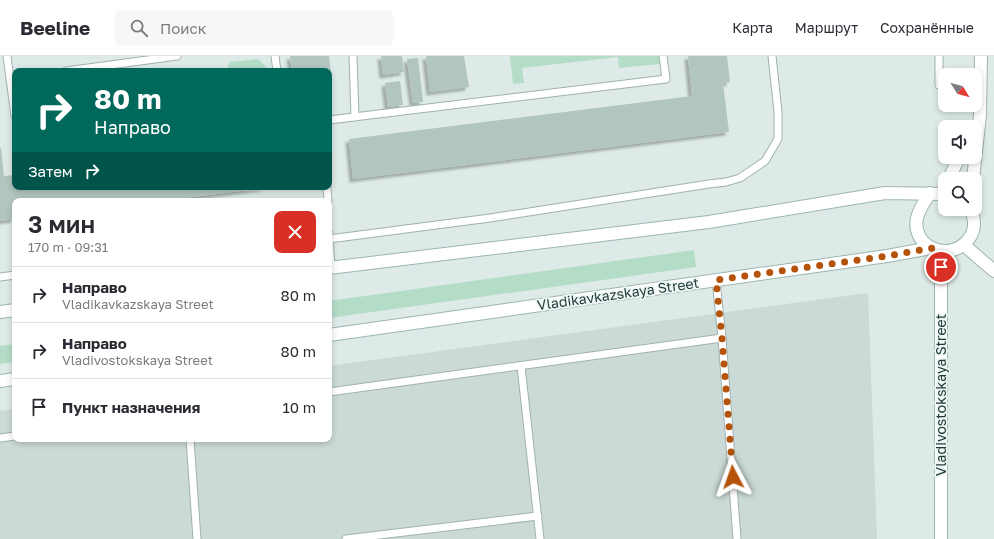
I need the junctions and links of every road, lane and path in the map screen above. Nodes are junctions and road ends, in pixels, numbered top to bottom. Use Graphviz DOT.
graph roads {
  1 [pos="7,56"];
  2 [pos="177,56"];
  3 [pos="275,56"];
  4 [pos="354,56"];
  5 [pos="663,56"];
  6 [pos="772,56"];
  7 [pos="939,56"];
  8 [pos="981,56"];
  9 [pos="88,68"];
  10 [pos="277,68"];
  11 [pos="939,68"];
  12 [pos="12,78"];
  13 [pos="980,115"];
  14 [pos="356,117"];
  15 [pos="332,120"];
  16 [pos="978,120"];
  17 [pos="974,172"];
  18 [pos="938,192"];
  19 [pos="938,194"];
  20 [pos="973,216"];
  21 [pos="332,239"];
  22 [pos="964,245"];
  23 [pos="936,250"];
  24 [pos="332,268"];
  25 [pos="994,271"];
  26 [pos="12,275"];
  27 [pos="0,277"];
  28 [pos="716,280"];
  29 [pos="12,310"];
  30 [pos="0,312"];
  31 [pos="332,335"];
  32 [pos="722,338"];
  33 [pos="521,366"];
  34 [pos="12,379"];
  35 [pos="0,381"];
  36 [pos="332,392"];
  37 [pos="12,436"];
  38 [pos="0,438"];
  39 [pos="190,442"];
  40 [pos="538,516"];
  41 [pos="197,539"];
  42 [pos="346,539"];
  43 [pos="540,539"];
  44 [pos="738,539"];
  45 [pos="941,539"];
  1 -- 12 [label="lane"];
  2 -- 9 [label="lane"];
  3 -- 10 [label="lane"];
  4 -- 14 [label="lane"];
  5 -- 14 [label="lane"];
  6 -- 21 [label="lane"];
  7 -- 11 [label="lane"];
  8 -- 13 [label="main road"];
  13 -- 16 [label="main road"];
  13 -- 17 [label="main road"];
  14 -- 15 [label="lane"];
  18 -- 24 [label="main road"];
  19 -- 23 [label="main road"];
  20 -- 22 [label="main road"];
  22 -- 23 [label="main road"];
  22 -- 25 [label="main road"];
  23 -- 28 [label="main road, Vladikavkazskaya Street"];
  23 -- 45 [label="main road, Vladivostokskaya Street"];
  26 -- 27 [label="lane"];
  28 -- 31 [label="main road, Vladikavkazskaya Street"];
  28 -- 32 [label="lane"];
  29 -- 30 [label="main road"];
  32 -- 33 [label="lane"];
  32 -- 44 [label="lane"];
  33 -- 36 [label="lane"];
  33 -- 40 [label="lane"];
  34 -- 35 [label="main road"];
  37 -- 38 [label="lane"];
  39 -- 41 [label="lane"];
  40 -- 42 [label="lane"];
  40 -- 43 [label="lane"];
}
